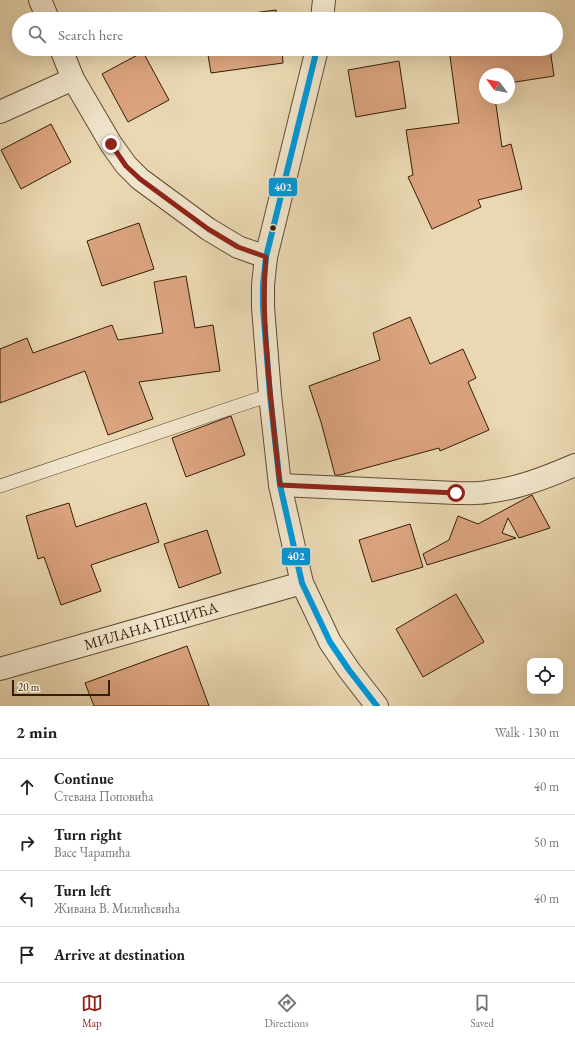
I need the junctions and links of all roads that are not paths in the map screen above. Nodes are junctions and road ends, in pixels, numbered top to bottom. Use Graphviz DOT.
graph roads {
  1 [pos="40,0"];
  2 [pos="324,0"];
  3 [pos="45,12"];
  4 [pos="323,12"];
  5 [pos="64,56"];
  6 [pos="315,56"];
  7 [pos="73,79"];
  8 [pos="0,112"];
  9 [pos="266,257"];
  10 [pos="270,395"];
  11 [pos="575,465"];
  12 [pos="280,485"];
  13 [pos="0,486"];
  14 [pos="302,583"];
  15 [pos="0,669"];
  16 [pos="377,706"];
  1 -- 3 [label="street"];
  2 -- 4 [label="street"];
  5 -- 7 [label="street"];
  6 -- 9 [label="street"];
  7 -- 8 [label="street"];
  7 -- 9 [label="street"];
  9 -- 10 [label="street"];
  10 -- 12 [label="street"];
  10 -- 13 [label="lane"];
  11 -- 12 [label="street"];
  12 -- 14 [label="street"];
  14 -- 15 [label="street, МИЛАНА ПЕЦИЋА"];
  14 -- 16 [label="street"];
}
